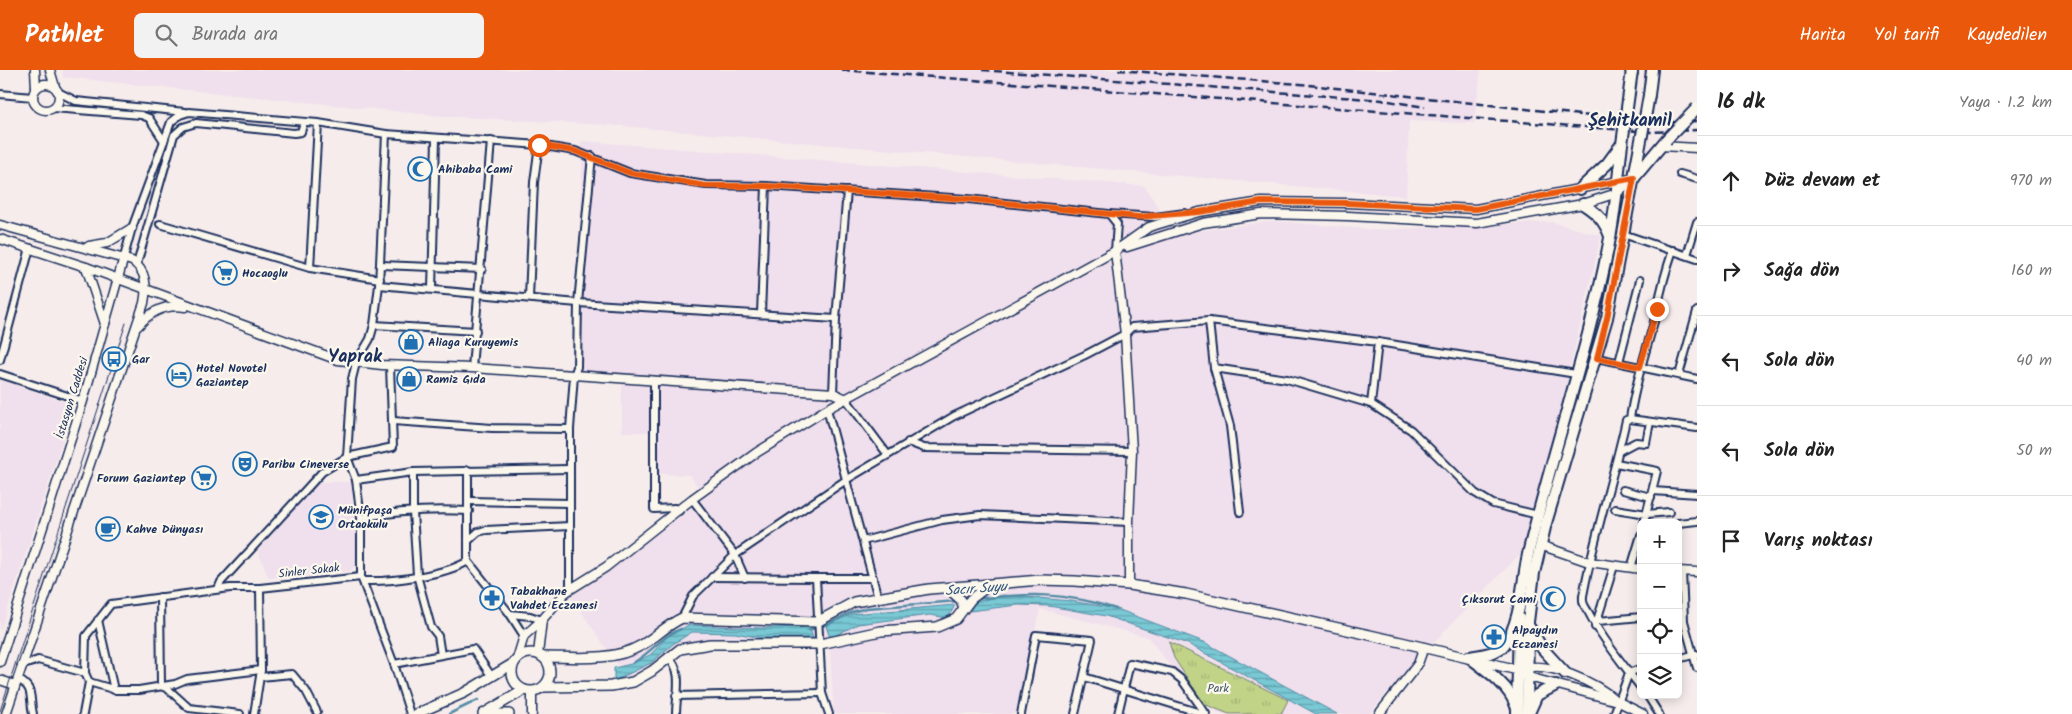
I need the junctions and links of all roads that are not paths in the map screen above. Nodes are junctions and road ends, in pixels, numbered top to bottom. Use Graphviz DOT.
graph roads {
  1 [pos="35,70"];
  2 [pos="50,70"];
  3 [pos="1652,70"];
  4 [pos="1632,71"];
  5 [pos="36,88"];
  6 [pos="56,90"];
  7 [pos="0,94"];
  8 [pos="32,97"];
  9 [pos="53,108"];
  10 [pos="1697,108"];
  11 [pos="189,112"];
  12 [pos="304,122"];
  13 [pos="318,123"];
  14 [pos="386,134"];
  15 [pos="436,138"];
  16 [pos="164,141"];
  17 [pos="491,141"];
  18 [pos="1663,143"];
  19 [pos="1622,144"];
  20 [pos="539,145"];
  21 [pos="1697,148"];
  22 [pos="592,156"];
  23 [pos="1680,174"];
  24 [pos="1634,178"];
  25 [pos="1697,179"];
  26 [pos="1617,181"];
  27 [pos="766,186"];
  28 [pos="1580,189"];
  29 [pos="847,191"];
  30 [pos="1617,193"];
  31 [pos="1583,204"];
  32 [pos="1199,212"];
  33 [pos="1109,214"];
  34 [pos="1697,222"];
  35 [pos="160,224"];
  36 [pos="0,225"];
  37 [pos="132,228"];
  38 [pos="1623,234"];
  39 [pos="1610,238"];
  40 [pos="0,239"];
  41 [pos="84,247"];
  42 [pos="30,248"];
  43 [pos="1115,250"];
  44 [pos="1673,250"];
  45 [pos="1687,255"];
  46 [pos="124,258"];
  47 [pos="1697,259"];
  48 [pos="137,264"];
  49 [pos="381,265"];
  50 [pos="86,267"];
  51 [pos="432,267"];
  52 [pos="310,268"];
  53 [pos="482,269"];
  54 [pos="118,278"];
  55 [pos="1640,280"];
  56 [pos="380,282"];
  57 [pos="147,289"];
  58 [pos="432,289"];
  59 [pos="479,293"];
  60 [pos="530,298"];
  61 [pos="578,303"];
  62 [pos="195,308"];
  63 [pos="1697,311"];
  64 [pos="761,314"];
  65 [pos="836,319"];
  66 [pos="1209,321"];
  67 [pos="374,325"];
  68 [pos="105,326"];
  69 [pos="135,329"];
  70 [pos="476,330"];
  71 [pos="1125,334"];
  72 [pos="1378,342"];
  73 [pos="1597,358"];
  74 [pos="0,360"];
  75 [pos="1619,362"];
  76 [pos="356,363"];
  77 [pos="390,366"];
  78 [pos="1640,367"];
  79 [pos="472,368"];
  80 [pos="1214,368"];
  81 [pos="0,374"];
  82 [pos="1576,374"];
  83 [pos="574,375"];
  84 [pos="1679,376"];
  85 [pos="1697,379"];
  86 [pos="654,382"];
  87 [pos="833,393"];
  88 [pos="846,399"];
  89 [pos="83,401"];
  90 [pos="1371,404"];
  91 [pos="827,409"];
  92 [pos="1630,419"];
  93 [pos="393,421"];
  94 [pos="1650,422"];
  95 [pos="1697,428"];
  96 [pos="570,429"];
  97 [pos="908,442"];
  98 [pos="1132,450"];
  99 [pos="1619,451"];
  100 [pos="888,455"];
  101 [pos="347,457"];
  102 [pos="1616,463"];
  103 [pos="570,469"];
  104 [pos="468,470"];
  105 [pos="413,472"];
  106 [pos="356,480"];
  107 [pos="846,480"];
  108 [pos="1623,490"];
  109 [pos="1652,494"];
  110 [pos="1696,494"];
  111 [pos="692,499"];
  112 [pos="469,501"];
  113 [pos="570,503"];
  114 [pos="1615,509"];
  115 [pos="469,511"];
  116 [pos="679,511"];
  117 [pos="413,512"];
  118 [pos="1240,512"];
  119 [pos="1669,512"];
  120 [pos="1647,514"];
  121 [pos="1538,515"];
  122 [pos="361,518"];
  123 [pos="1645,519"];
  124 [pos="1697,521"];
  125 [pos="1128,522"];
  126 [pos="1682,523"];
  127 [pos="570,526"];
  128 [pos="468,541"];
  129 [pos="863,541"];
  130 [pos="1540,545"];
  131 [pos="1637,548"];
  132 [pos="735,555"];
  133 [pos="468,561"];
  134 [pos="1589,562"];
  135 [pos="1614,566"];
  136 [pos="1631,568"];
  137 [pos="1637,569"];
  138 [pos="1682,571"];
  139 [pos="1697,572"];
  140 [pos="417,575"];
  141 [pos="712,577"];
  142 [pos="745,578"];
  143 [pos="816,578"];
  144 [pos="873,578"];
  145 [pos="363,579"];
  146 [pos="1129,585"];
  147 [pos="988,586"];
  148 [pos="260,588"];
  149 [pos="570,588"];
  150 [pos="948,588"];
  151 [pos="218,589"];
  152 [pos="160,597"];
  153 [pos="878,598"];
  154 [pos="1519,602"];
  155 [pos="964,608"];
  156 [pos="510,614"];
  157 [pos="682,618"];
  158 [pos="1637,618"];
  159 [pos="98,620"];
  160 [pos="542,620"];
  161 [pos="817,622"];
  162 [pos="1528,622"];
  163 [pos="1682,622"];
  164 [pos="1597,624"];
  165 [pos="524,636"];
  166 [pos="820,644"];
  167 [pos="1424,647"];
  168 [pos="441,655"];
  169 [pos="541,655"];
  170 [pos="1695,655"];
  171 [pos="668,657"];
  172 [pos="1469,657"];
  173 [pos="1682,658"];
  174 [pos="516,661"];
  175 [pos="0,662"];
  176 [pos="394,664"];
  177 [pos="21,666"];
  178 [pos="1697,668"];
  179 [pos="1523,669"];
  180 [pos="1637,670"];
  181 [pos="1565,672"];
  182 [pos="85,673"];
  183 [pos="1629,673"];
  184 [pos="261,674"];
  185 [pos="492,677"];
  186 [pos="1084,677"];
  187 [pos="1528,678"];
  188 [pos="0,680"];
  189 [pos="16,682"];
  190 [pos="89,682"];
  191 [pos="1637,683"];
  192 [pos="1556,685"];
  193 [pos="161,686"];
  194 [pos="544,687"];
  195 [pos="1125,689"];
  196 [pos="114,690"];
  197 [pos="528,691"];
  198 [pos="822,693"];
  199 [pos="676,696"];
  200 [pos="1650,699"];
  201 [pos="1617,701"];
  202 [pos="1517,710"];
  203 [pos="317,712"];
  204 [pos="6,714"];
  205 [pos="33,714"];
  206 [pos="83,714"];
  207 [pos="240,714"];
  208 [pos="254,714"];
  209 [pos="410,714"];
  210 [pos="416,714"];
  211 [pos="484,714"];
  212 [pos="509,714"];
  213 [pos="532,714"];
  214 [pos="676,714"];
  215 [pos="829,714"];
  216 [pos="1021,714"];
  217 [pos="1075,714"];
  218 [pos="1118,714"];
  219 [pos="1205,714"];
  220 [pos="1379,714"];
  221 [pos="1528,714"];
  222 [pos="1614,714"];
  223 [pos="1643,714"];
  224 [pos="1659,714"];
  1 -- 5 [label="street"];
  2 -- 6 [label="street"];
  3 -- 24 [label="main road, bridge"];
  4 -- 19 [label="main road, bridge"];
  5 -- 6 [label="street"];
  5 -- 8 [label="street"];
  6 -- 9 [label="street"];
  6 -- 11 [label="street"];
  7 -- 8 [label="street"];
  8 -- 9 [label="street"];
  9 -- 16 [label="street"];
  10 -- 18 [label="main road, bridge"];
  11 -- 12 [label="street"];
  11 -- 16 [label="street, İstasyon Caddesi"];
  12 -- 13 [label="street"];
  12 -- 48 [label="street"];
  13 -- 14 [label="street"];
  13 -- 52 [label="street"];
  14 -- 15 [label="street"];
  14 -- 49 [label="street"];
  15 -- 17 [label="street"];
  15 -- 51 [label="street"];
  16 -- 37 [label="street, İstasyon Caddesi"];
  17 -- 20 [label="street"];
  17 -- 53 [label="street"];
  18 -- 21 [label="street"];
  18 -- 24 [label="main road"];
  19 -- 26 [label="main road"];
  19 -- 28 [label="main road"];
  20 -- 22 [label="street"];
  20 -- 60 [label="street"];
  22 -- 27 [label="street"];
  22 -- 61 [label="street"];
  23 -- 25 [label="street"];
  24 -- 26 [label="street"];
  24 -- 30 [label="street"];
  24 -- 38 [label="main road"];
  26 -- 28 [label="street"];
  26 -- 30 [label="main road"];
  27 -- 29 [label="street"];
  27 -- 64 [label="street"];
  28 -- 32 [label="street"];
  29 -- 33 [label="street"];
  29 -- 65 [label="street"];
  30 -- 31 [label="street"];
  30 -- 39 [label="main road"];
  31 -- 39 [label="main road"];
  31 -- 43 [label="street"];
  32 -- 33 [label="street"];
  32 -- 43 [label="street"];
  33 -- 43 [label="street"];
  34 -- 45 [label="street"];
  35 -- 52 [label="street"];
  36 -- 41 [label="street"];
  37 -- 41 [label="street"];
  37 -- 46 [label="street, İstasyon Caddesi"];
  38 -- 44 [label="street"];
  38 -- 73 [label="main road"];
  39 -- 82 [label="main road"];
  40 -- 42 [label="street"];
  41 -- 46 [label="street"];
  42 -- 50 [label="street"];
  42 -- 74 [label="street"];
  43 -- 71 [label="street"];
  43 -- 88 [label="street"];
  44 -- 45 [label="street"];
  44 -- 78 [label="street"];
  45 -- 47 [label="street"];
  46 -- 48 [label="street"];
  46 -- 54 [label="street, İstasyon Caddesi"];
  48 -- 57 [label="street"];
  49 -- 51 [label="street"];
  49 -- 56 [label="street"];
  50 -- 54 [label="street"];
  50 -- 68 [label="street"];
  51 -- 53 [label="street"];
  51 -- 58 [label="street"];
  52 -- 56 [label="street"];
  53 -- 59 [label="street"];
  54 -- 57 [label="street"];
  54 -- 68 [label="street, İstasyon Caddesi"];
  55 -- 75 [label="street"];
  56 -- 58 [label="street"];
  56 -- 67 [label="street"];
  57 -- 62 [label="street"];
  57 -- 69 [label="street"];
  58 -- 59 [label="street"];
  59 -- 60 [label="street"];
  59 -- 70 [label="street"];
  60 -- 61 [label="street"];
  61 -- 64 [label="street"];
  61 -- 83 [label="street"];
  62 -- 69 [label="street"];
  62 -- 76 [label="street"];
  63 -- 84 [label="street"];
  64 -- 65 [label="street"];
  65 -- 87 [label="street"];
  66 -- 71 [label="street"];
  66 -- 72 [label="street"];
  66 -- 80 [label="street"];
  67 -- 70 [label="street"];
  67 -- 76 [label="street"];
  68 -- 89 [label="street, İstasyon Caddesi"];
  69 -- 177 [label="street"];
  70 -- 79 [label="street"];
  71 -- 97 [label="street"];
  71 -- 98 [label="street"];
  72 -- 82 [label="street"];
  72 -- 90 [label="street"];
  73 -- 75 [label="street"];
  73 -- 130 [label="main road"];
  75 -- 78 [label="street"];
  76 -- 77 [label="street"];
  76 -- 101 [label="street"];
  77 -- 79 [label="street"];
  77 -- 93 [label="street"];
  78 -- 84 [label="street"];
  78 -- 92 [label="street"];
  79 -- 83 [label="street"];
  80 -- 90 [label="street"];
  80 -- 118 [label="street"];
  81 -- 89 [label="street"];
  82 -- 121 [label="main road"];
  83 -- 86 [label="street"];
  83 -- 96 [label="street"];
  84 -- 85 [label="street"];
  86 -- 87 [label="street"];
  86 -- 116 [label="street"];
  87 -- 88 [label="street"];
  88 -- 91 [label="street"];
  88 -- 100 [label="street"];
  89 -- 175 [label="street, İstasyon Caddesi"];
  90 -- 121 [label="street"];
  91 -- 107 [label="street"];
  91 -- 111 [label="street"];
  92 -- 94 [label="street"];
  92 -- 99 [label="street"];
  93 -- 96 [label="street"];
  93 -- 101 [label="street"];
  94 -- 95 [label="street"];
  94 -- 99 [label="street"];
  96 -- 103 [label="street"];
  97 -- 98 [label="street"];
  97 -- 100 [label="street"];
  98 -- 125 [label="street"];
  99 -- 102 [label="street"];
  100 -- 107 [label="street"];
  101 -- 106 [label="street"];
  101 -- 151 [label="street"];
  102 -- 109 [label="street"];
  102 -- 134 [label="street"];
  103 -- 104 [label="street"];
  103 -- 113 [label="street"];
  104 -- 105 [label="street"];
  104 -- 112 [label="street"];
  105 -- 106 [label="street"];
  105 -- 117 [label="street"];
  106 -- 122 [label="street"];
  107 -- 129 [label="street"];
  107 -- 132 [label="street"];
  108 -- 109 [label="street"];
  109 -- 110 [label="street"];
  109 -- 120 [label="street"];
  111 -- 116 [label="street"];
  111 -- 132 [label="street"];
  112 -- 113 [label="street"];
  112 -- 115 [label="street"];
  113 -- 127 [label="street"];
  114 -- 120 [label="street"];
  115 -- 117 [label="street"];
  115 -- 128 [label="street"];
  116 -- 149 [label="street"];
  117 -- 122 [label="street"];
  117 -- 140 [label="street"];
  119 -- 120 [label="street"];
  120 -- 123 [label="street"];
  121 -- 154 [label="main road"];
  122 -- 145 [label="street"];
  124 -- 126 [label="street"];
  125 -- 129 [label="street"];
  125 -- 146 [label="street"];
  127 -- 128 [label="street"];
  127 -- 149 [label="street"];
  128 -- 133 [label="street"];
  129 -- 144 [label="street"];
  130 -- 134 [label="street"];
  130 -- 162 [label="main road"];
  131 -- 136 [label="street"];
  132 -- 141 [label="street"];
  132 -- 142 [label="street"];
  133 -- 140 [label="street, Sinler Sokak"];
  133 -- 156 [label="street"];
  134 -- 135 [label="street"];
  134 -- 164 [label="street"];
  135 -- 136 [label="street"];
  135 -- 164 [label="street"];
  136 -- 137 [label="street"];
  138 -- 139 [label="street"];
  140 -- 145 [label="street, Sinler Sokak"];
  140 -- 168 [label="street"];
  141 -- 142 [label="street"];
  141 -- 157 [label="street"];
  142 -- 143 [label="street"];
  143 -- 144 [label="street"];
  143 -- 161 [label="street"];
  144 -- 153 [label="street"];
  145 -- 148 [label="street, Sinler Sokak"];
  145 -- 176 [label="street"];
  146 -- 147 [label="main road"];
  146 -- 167 [label="main road"];
  147 -- 150 [label="main road"];
  147 -- 155 [label="main road"];
  148 -- 151 [label="street, Sinler Sokak"];
  148 -- 184 [label="street"];
  149 -- 160 [label="street"];
  150 -- 153 [label="main road"];
  150 -- 155 [label="main road"];
  151 -- 152 [label="street, Sinler Sokak"];
  152 -- 159 [label="street, Sinler Sokak"];
  152 -- 193 [label="street"];
  153 -- 161 [label="main road"];
  154 -- 172 [label="main road"];
  154 -- 179 [label="main road"];
  155 -- 166 [label="main road"];
  156 -- 160 [label="street"];
  156 -- 165 [label="street"];
  157 -- 161 [label="main road"];
  157 -- 169 [label="main road"];
  158 -- 164 [label="street"];
  159 -- 182 [label="street, Sinler Sokak"];
  159 -- 196 [label="street"];
  160 -- 165 [label="street"];
  160 -- 169 [label="street"];
  161 -- 166 [label="street"];
  162 -- 179 [label="main road"];
  162 -- 181 [label="main road"];
  163 -- 170 [label="street"];
  164 -- 183 [label="street"];
  165 -- 174 [label="street"];
  166 -- 171 [label="main road"];
  166 -- 198 [label="street"];
  167 -- 172 [label="main road"];
  167 -- 220 [label="street"];
  168 -- 176 [label="street"];
  168 -- 185 [label="street"];
  169 -- 174 [label="main road"];
  169 -- 194 [label="main road"];
  170 -- 173 [label="street"];
  170 -- 178 [label="street"];
  171 -- 194 [label="main road"];
  171 -- 199 [label="street"];
  172 -- 179 [label="main road"];
  172 -- 202 [label="main road"];
  174 -- 185 [label="main road"];
  174 -- 197 [label="main road"];
  176 -- 209 [label="street"];
  177 -- 182 [label="street"];
  177 -- 189 [label="street"];
  179 -- 181 [label="street"];
  179 -- 187 [label="main road"];
  179 -- 202 [label="main road"];
  180 -- 183 [label="street"];
  181 -- 201 [label="street"];
  182 -- 190 [label="street"];
  183 -- 191 [label="street"];
  183 -- 201 [label="street"];
  184 -- 193 [label="street"];
  184 -- 203 [label="street"];
  184 -- 208 [label="street"];
  185 -- 210 [label="main road"];
  186 -- 195 [label="street"];
  186 -- 216 [label="street"];
  186 -- 217 [label="street"];
  187 -- 192 [label="street"];
  187 -- 221 [label="main road"];
  188 -- 189 [label="street"];
  189 -- 204 [label="street"];
  189 -- 205 [label="street"];
  190 -- 196 [label="street"];
  190 -- 206 [label="street"];
  192 -- 201 [label="street"];
  192 -- 221 [label="main road"];
  193 -- 196 [label="street"];
  193 -- 207 [label="street"];
  194 -- 197 [label="main road"];
  195 -- 218 [label="street"];
  195 -- 219 [label="street"];
  195 -- 219 [label="street"];
  197 -- 211 [label="main road"];
  197 -- 213 [label="street"];
  198 -- 199 [label="street"];
  198 -- 215 [label="street"];
  199 -- 214 [label="street"];
  200 -- 224 [label="street"];
  201 -- 222 [label="street"];
  201 -- 223 [label="street"];
  211 -- 212 [label="main road"];
}
